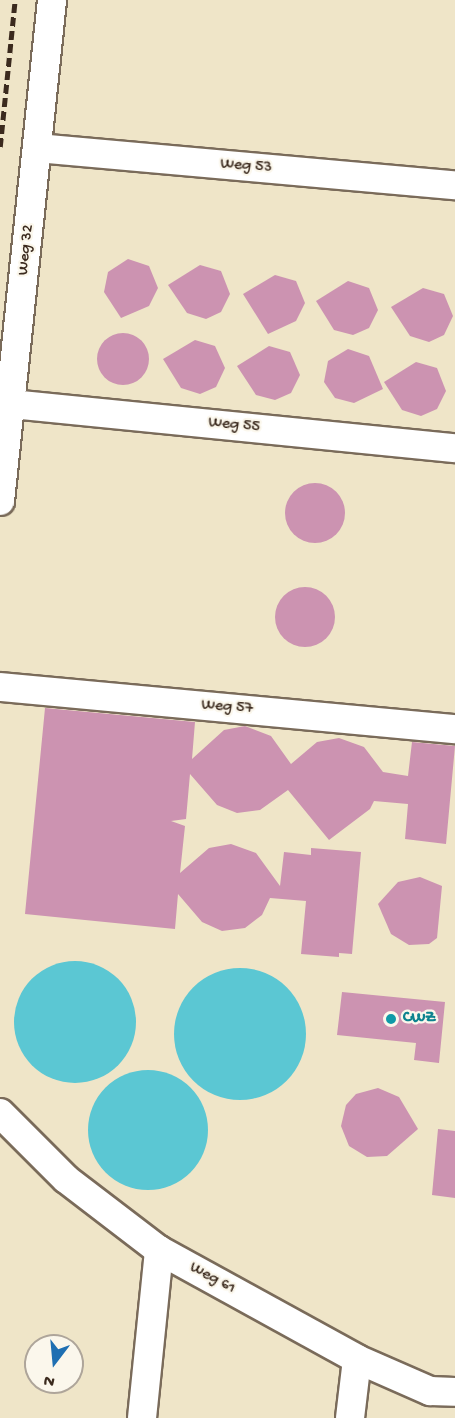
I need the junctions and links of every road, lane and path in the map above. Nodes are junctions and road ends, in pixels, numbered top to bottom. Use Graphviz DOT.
graph roads {
  1 [pos="52,0"];
  2 [pos="37,148"];
  3 [pos="455,185"];
  4 [pos="12,404"];
  5 [pos="455,448"];
  6 [pos="0,501"];
  7 [pos="0,687"];
  8 [pos="455,729"];
  9 [pos="0,1113"];
  10 [pos="159,1250"];
  11 [pos="357,1359"];
  12 [pos="455,1392"];
  13 [pos="142,1418"];
  14 [pos="350,1418"];
  1 -- 2 [label="lane, Weg 32"];
  2 -- 3 [label="lane, Weg 53"];
  2 -- 4 [label="lane, Weg 32"];
  4 -- 5 [label="lane, Weg 55"];
  4 -- 6 [label="lane, Weg 32"];
  7 -- 8 [label="lane, Weg 57"];
  9 -- 10 [label="lane, Weg 61"];
  10 -- 11 [label="lane, Weg 61"];
  10 -- 13 [label="lane"];
  11 -- 12 [label="lane, Weg 61"];
  11 -- 14 [label="lane"];
}
